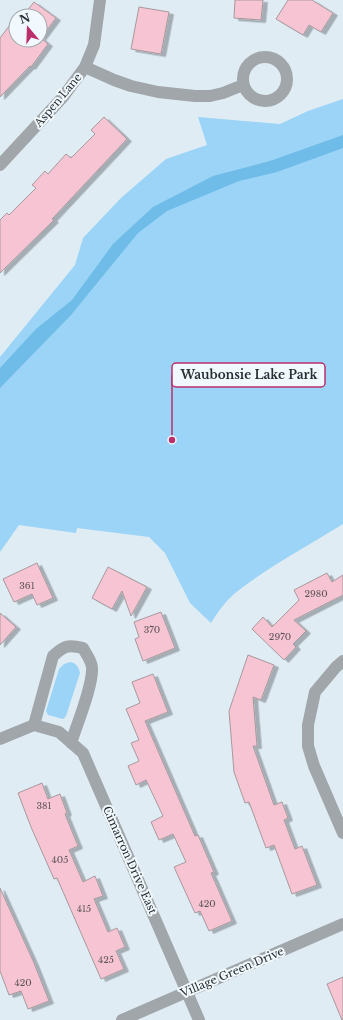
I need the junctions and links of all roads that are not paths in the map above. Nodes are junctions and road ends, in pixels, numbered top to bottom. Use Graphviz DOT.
graph roads {
  1 [pos="100,0"];
  2 [pos="86,67"];
  3 [pos="243,85"];
  4 [pos="0,165"];
  5 [pos="343,662"];
  6 [pos="34,725"];
  7 [pos="0,739"];
  8 [pos="71,743"];
  9 [pos="343,833"];
  10 [pos="343,924"];
  11 [pos="187,992"];
  12 [pos="122,1020"];
  13 [pos="199,1020"];
  1 -- 2 [label="street, Aspen Lane"];
  2 -- 3 [label="street"];
  2 -- 4 [label="street, Aspen Lane"];
  5 -- 9 [label="street"];
  6 -- 7 [label="street"];
  6 -- 8 [label="street, Cimarron Drive East"];
  6 -- 8 [label="street"];
  8 -- 11 [label="street, Cimarron Drive East"];
  10 -- 11 [label="street, Village Green Drive"];
  11 -- 12 [label="street, Village Green Drive"];
  11 -- 13 [label="street, Cimarron Drive East"];
}
